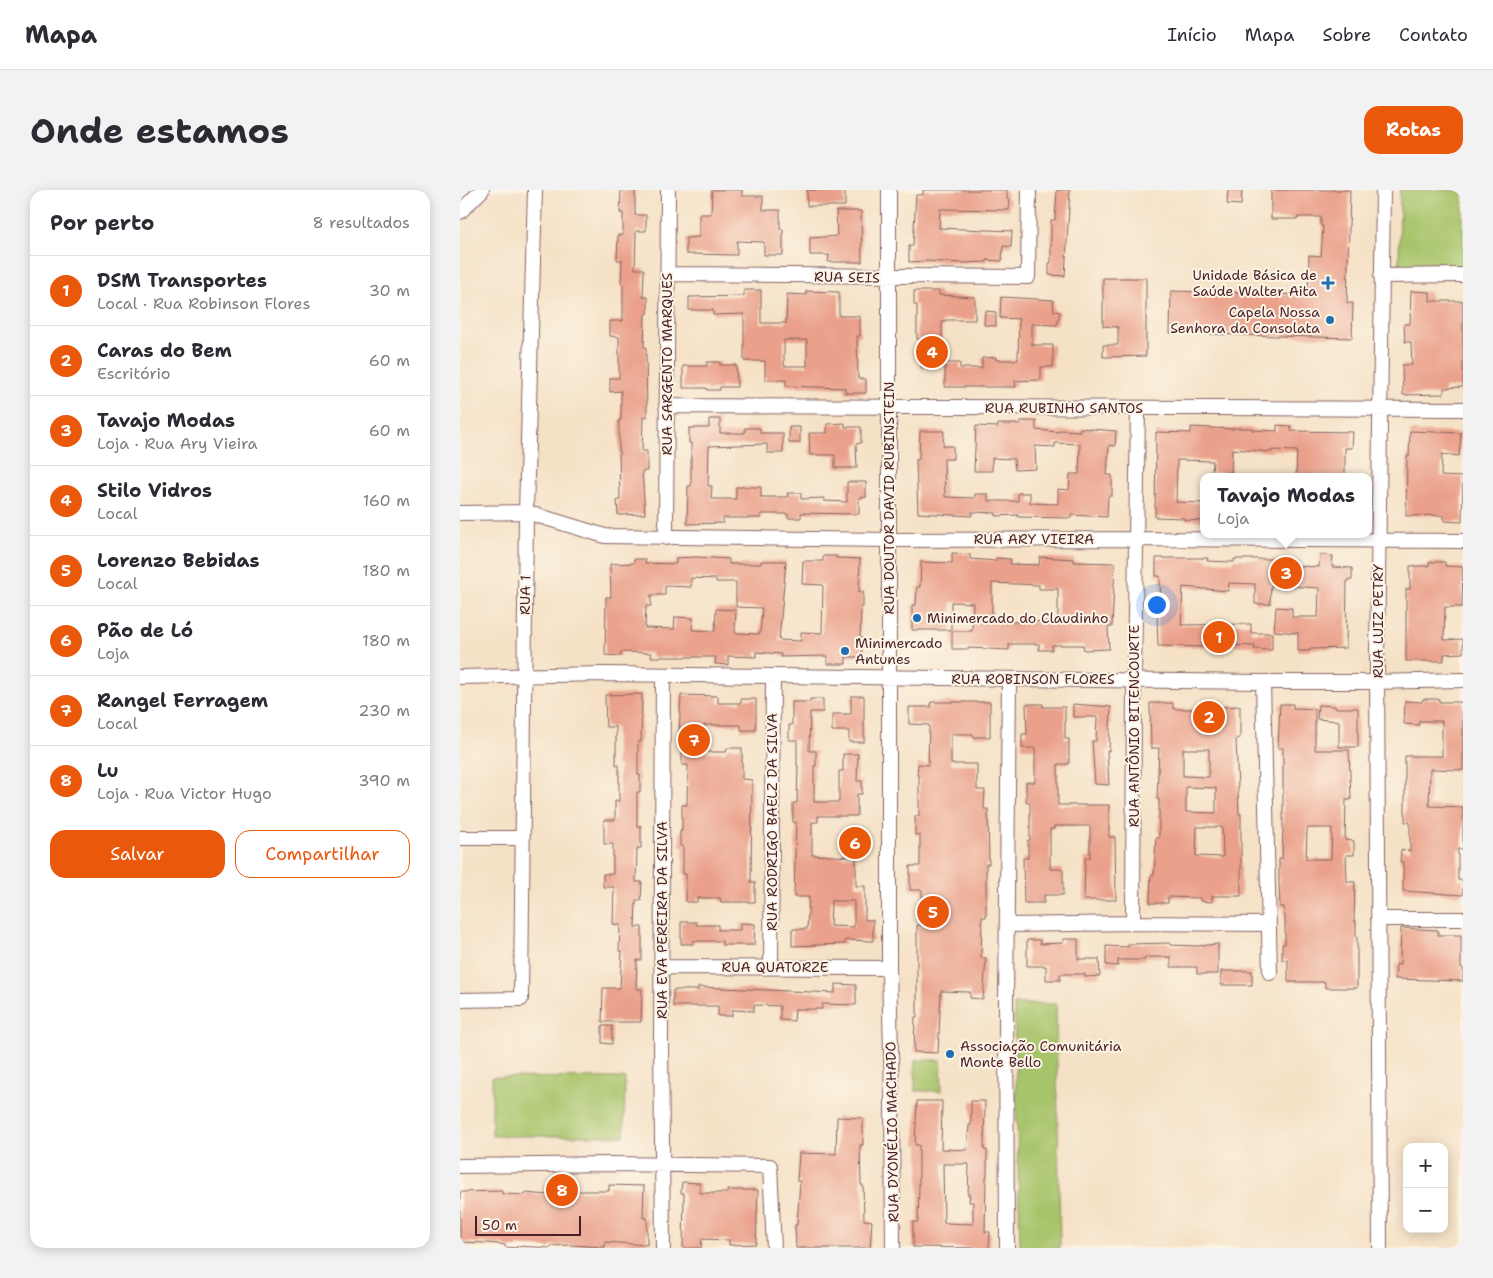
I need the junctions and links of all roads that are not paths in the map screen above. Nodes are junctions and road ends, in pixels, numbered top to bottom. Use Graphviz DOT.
graph roads {
  1 [pos="482,190"];
  2 [pos="535,190"];
  3 [pos="668,190"];
  4 [pos="889,190"];
  5 [pos="1029,190"];
  6 [pos="1382,190"];
  7 [pos="460,212"];
  8 [pos="667,274"];
  9 [pos="1463,275"];
  10 [pos="1381,276"];
  11 [pos="890,277"];
  12 [pos="666,406"];
  13 [pos="889,406"];
  14 [pos="1138,408"];
  15 [pos="1380,409"];
  16 [pos="1463,409"];
  17 [pos="526,512"];
  18 [pos="460,514"];
  19 [pos="666,538"];
  20 [pos="1136,539"];
  21 [pos="889,540"];
  22 [pos="1378,541"];
  23 [pos="1463,541"];
  24 [pos="524,676"];
  25 [pos="664,676"];
  26 [pos="460,677"];
  27 [pos="773,677"];
  28 [pos="889,678"];
  29 [pos="1009,680"];
  30 [pos="1134,680"];
  31 [pos="1463,680"];
  32 [pos="1263,682"];
  33 [pos="1377,682"];
  34 [pos="460,838"];
  35 [pos="522,838"];
  36 [pos="1378,919"];
  37 [pos="1463,919"];
  38 [pos="1133,923"];
  39 [pos="1269,924"];
  40 [pos="1007,925"];
  41 [pos="771,966"];
  42 [pos="662,967"];
  43 [pos="888,968"];
  44 [pos="1270,973"];
  45 [pos="460,1000"];
  46 [pos="890,1016"];
  47 [pos="662,1165"];
  48 [pos="460,1166"];
  49 [pos="663,1248"];
  50 [pos="774,1248"];
  51 [pos="893,1248"];
  52 [pos="1007,1248"];
  53 [pos="1380,1248"];
  1 -- 7 [label="street"];
  2 -- 17 [label="street, RUA 1"];
  3 -- 8 [label="street, RUA SARGENTO MARQUES"];
  4 -- 11 [label="street, RUA DOUTOR DAVID RUBINSTEIN"];
  5 -- 11 [label="street, RUA SEIS"];
  6 -- 10 [label="street, RUA LUIZ PETRY"];
  8 -- 11 [label="street, RUA SEIS"];
  8 -- 12 [label="street, RUA SARGENTO MARQUES"];
  9 -- 10 [label="street"];
  10 -- 15 [label="street, RUA LUIZ PETRY"];
  11 -- 13 [label="street, RUA DOUTOR DAVID RUBINSTEIN"];
  12 -- 13 [label="street, RUA RUBINHO SANTOS"];
  12 -- 19 [label="street, RUA SARGENTO MARQUES"];
  13 -- 14 [label="street, RUA RUBINHO SANTOS"];
  13 -- 21 [label="street, RUA DOUTOR DAVID RUBINSTEIN"];
  14 -- 15 [label="street, RUA RUBINHO SANTOS"];
  14 -- 20 [label="street, RUA ANTÔNIO BITENCOURTE"];
  15 -- 16 [label="street, RUA RUBINHO SANTOS"];
  15 -- 22 [label="street, RUA LUIZ PETRY"];
  17 -- 18 [label="street, RUA ARY VIEIRA"];
  17 -- 19 [label="street, RUA ARY VIEIRA"];
  17 -- 24 [label="street, RUA 1"];
  19 -- 21 [label="street, RUA ARY VIEIRA"];
  20 -- 21 [label="street, RUA ARY VIEIRA"];
  20 -- 22 [label="street, RUA ARY VIEIRA"];
  20 -- 30 [label="street, RUA ANTÔNIO BITENCOURTE"];
  21 -- 28 [label="street, RUA DOUTOR DAVID RUBINSTEIN"];
  22 -- 23 [label="street, RUA ARY VIEIRA"];
  22 -- 33 [label="street, RUA LUIZ PETRY"];
  24 -- 25 [label="street, RUA ROBINSON FLORES"];
  24 -- 26 [label="street, RUA ROBINSON FLORES"];
  24 -- 35 [label="street, RUA 1"];
  25 -- 27 [label="street, RUA ROBINSON FLORES"];
  25 -- 42 [label="street, RUA EVA PEREIRA DA SILVA"];
  27 -- 28 [label="street, RUA ROBINSON FLORES"];
  27 -- 41 [label="street, RUA RODRIGO BAELZ DA SILVA"];
  28 -- 29 [label="street, RUA ROBINSON FLORES"];
  28 -- 43 [label="street, RUA DOUTOR DAVID RUBINSTEIN"];
  29 -- 30 [label="street, RUA ROBINSON FLORES"];
  29 -- 40 [label="street"];
  30 -- 32 [label="street, RUA ROBINSON FLORES"];
  30 -- 38 [label="street, RUA ANTÔNIO BITENCOURTE"];
  31 -- 33 [label="street, RUA ROBINSON FLORES"];
  32 -- 33 [label="street, RUA ROBINSON FLORES"];
  32 -- 39 [label="street"];
  33 -- 36 [label="street, RUA LUIZ PETRY"];
  34 -- 35 [label="street"];
  35 -- 45 [label="street, RUA 1"];
  36 -- 37 [label="street"];
  36 -- 53 [label="street, RUA LUIZ PETRY"];
  38 -- 39 [label="street"];
  38 -- 40 [label="street"];
  39 -- 44 [label="street"];
  40 -- 52 [label="street"];
  41 -- 42 [label="street, RUA QUATORZE"];
  41 -- 43 [label="street, RUA QUATORZE"];
  42 -- 47 [label="street, RUA EVA PEREIRA DA SILVA"];
  43 -- 46 [label="street, RUA DOUTOR DAVID RUBINSTEIN"];
  46 -- 51 [label="street, RUA DYONÉLIO MACHADO"];
  47 -- 48 [label="street"];
  47 -- 49 [label="street, RUA EVA PEREIRA DA SILVA"];
  47 -- 50 [label="street"];
}
